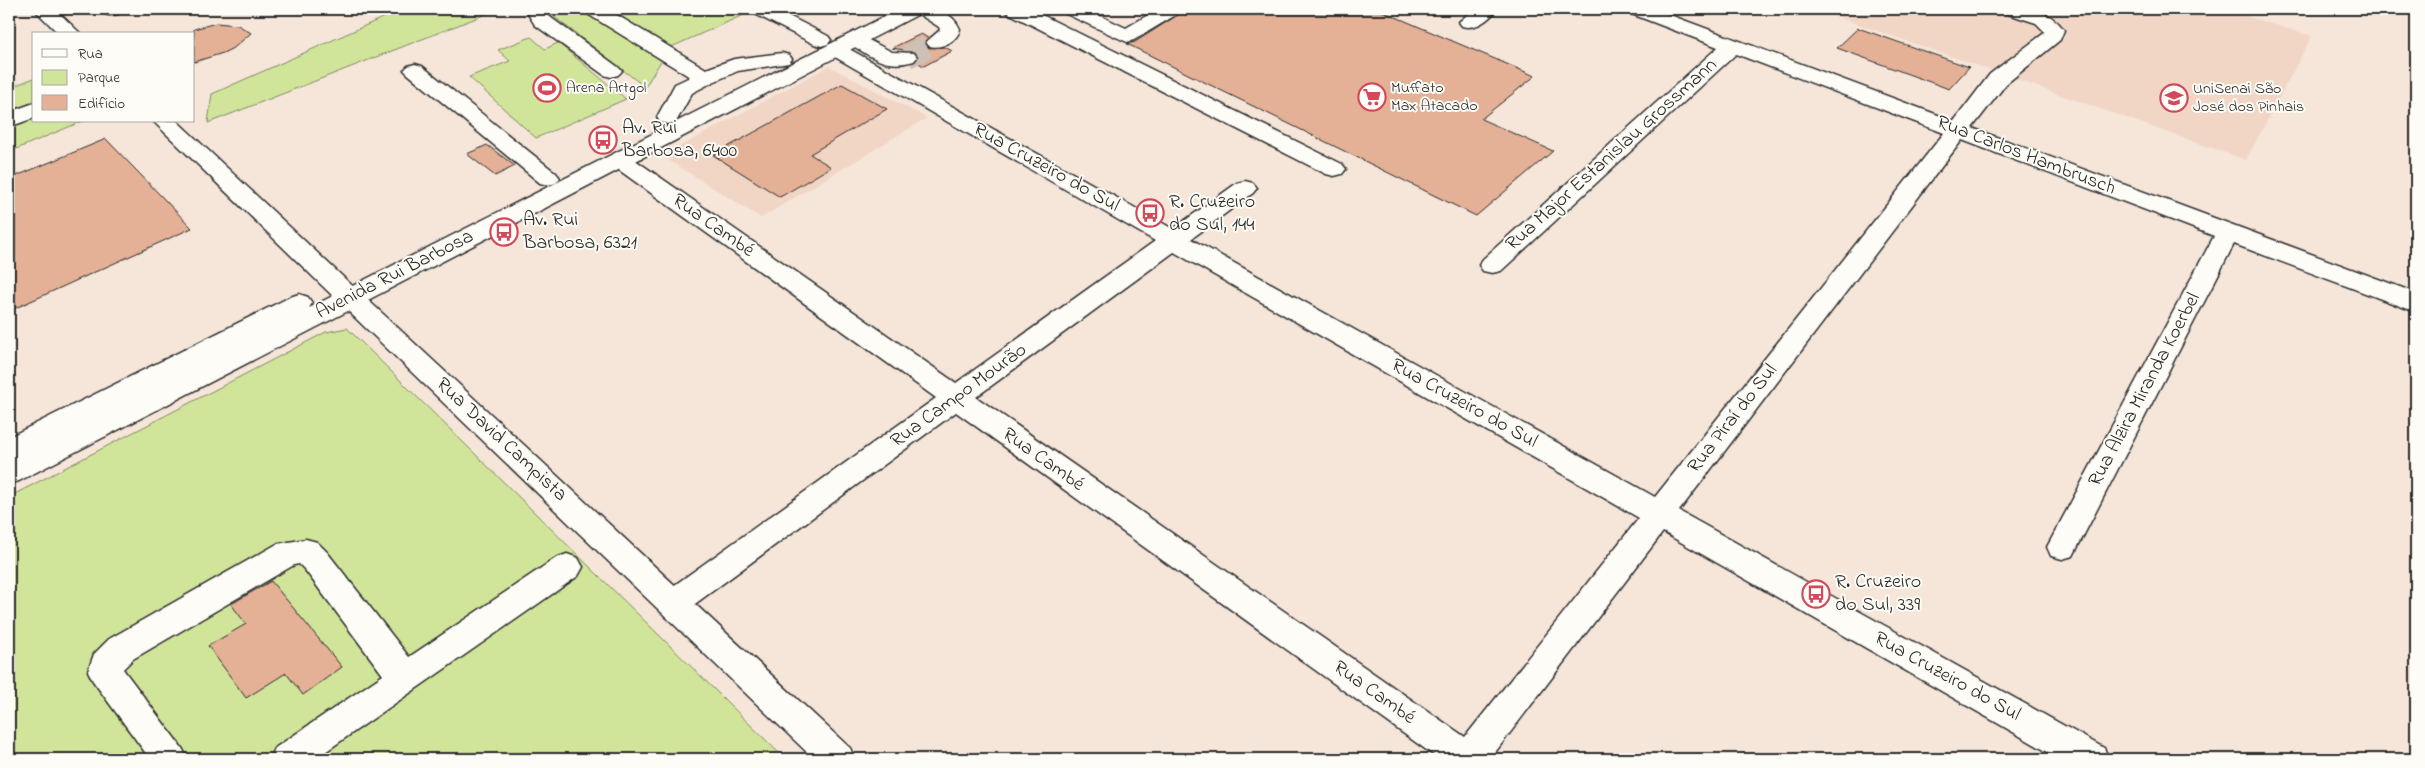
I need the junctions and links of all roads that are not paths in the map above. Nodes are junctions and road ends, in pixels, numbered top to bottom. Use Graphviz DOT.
graph roads {
  1 [pos="44,9"];
  2 [pos="541,9"];
  3 [pos="593,9"];
  4 [pos="760,9"];
  5 [pos="882,9"];
  6 [pos="914,9"];
  7 [pos="924,9"];
  8 [pos="1015,9"];
  9 [pos="1071,9"];
  10 [pos="1487,9"];
  11 [pos="1636,9"];
  12 [pos="2012,9"];
  13 [pos="1166,13"];
  14 [pos="1469,22"];
  15 [pos="69,32"];
  16 [pos="936,42"];
  17 [pos="837,43"];
  18 [pos="1733,46"];
  19 [pos="907,57"];
  20 [pos="782,59"];
  21 [pos="415,70"];
  22 [pos="611,71"];
  23 [pos="705,77"];
  24 [pos="32,111"];
  25 [pos="668,117"];
  26 [pos="9,120"];
  27 [pos="165,122"];
  28 [pos="1958,130"];
  29 [pos="620,160"];
  30 [pos="1334,169"];
  31 [pos="548,178"];
  32 [pos="1245,188"];
  33 [pos="2228,232"];
  34 [pos="1173,240"];
  35 [pos="1492,265"];
  36 [pos="343,291"];
  37 [pos="2416,303"];
  38 [pos="956,398"];
  39 [pos="9,450"];
  40 [pos="9,474"];
  41 [pos="1659,514"];
  42 [pos="2062,547"];
  43 [pos="567,567"];
  44 [pos="673,603"];
  45 [pos="404,678"];
  46 [pos="170,759"];
  47 [pos="287,759"];
  48 [pos="838,759"];
  49 [pos="1468,759"];
  50 [pos="2092,759"];
  1 -- 15 [label="street"];
  2 -- 22 [label="street"];
  3 -- 23 [label="street"];
  4 -- 17 [label="street"];
  5 -- 17 [label="street, Avenida Rui Barbosa"];
  6 -- 17 [label="street, Avenida Rui Barbosa"];
  7 -- 16 [label="street"];
  8 -- 30 [label="street"];
  9 -- 13 [label="street"];
  10 -- 14 [label="street"];
  11 -- 18 [label="street, Rua Carlos Hambrusch"];
  12 -- 28 [label="street, Rua Piraí do Sul"];
  17 -- 19 [label="street"];
  17 -- 20 [label="street, Avenida Rui Barbosa"];
  17 -- 29 [label="street, Avenida Rui Barbosa"];
  17 -- 34 [label="street, Rua Cruzeiro do Sul"];
  18 -- 28 [label="street, Rua Carlos Hambrusch"];
  18 -- 35 [label="street, Rua Major Estanislau Grossmann"];
  20 -- 23 [label="street"];
  20 -- 25 [label="street, Avenida Rui Barbosa"];
  21 -- 31 [label="street"];
  23 -- 25 [label="street"];
  24 -- 26 [label="street"];
  25 -- 31 [label="street, Avenida Rui Barbosa"];
  27 -- 36 [label="street, Rua David Campista"];
  28 -- 33 [label="street, Rua Carlos Hambrusch"];
  28 -- 41 [label="street, Rua Piraí do Sul"];
  29 -- 36 [label="street, Avenida Rui Barbosa"];
  29 -- 38 [label="street, Rua Cambé"];
  31 -- 36 [label="street, Avenida Rui Barbosa"];
  32 -- 34 [label="street, Rua Campo Mourão"];
  33 -- 37 [label="street, Rua Carlos Hambrusch"];
  33 -- 42 [label="street, Rua Alzira Miranda Koerbel"];
  34 -- 38 [label="street, Rua Campo Mourão"];
  34 -- 41 [label="street, Rua Cruzeiro do Sul"];
  36 -- 39 [label="street, Avenida Rui Barbosa"];
  36 -- 40 [label="street, Avenida Rui Barbosa"];
  36 -- 44 [label="street, Rua David Campista"];
  38 -- 44 [label="street, Rua Campo Mourão"];
  38 -- 49 [label="street, Rua Cambé"];
  41 -- 49 [label="street, Rua Piraí do Sul"];
  41 -- 50 [label="street, Rua Cruzeiro do Sul"];
  43 -- 45 [label="street"];
  44 -- 48 [label="street, Rua David Campista"];
  45 -- 46 [label="street"];
  45 -- 47 [label="street"];
}
